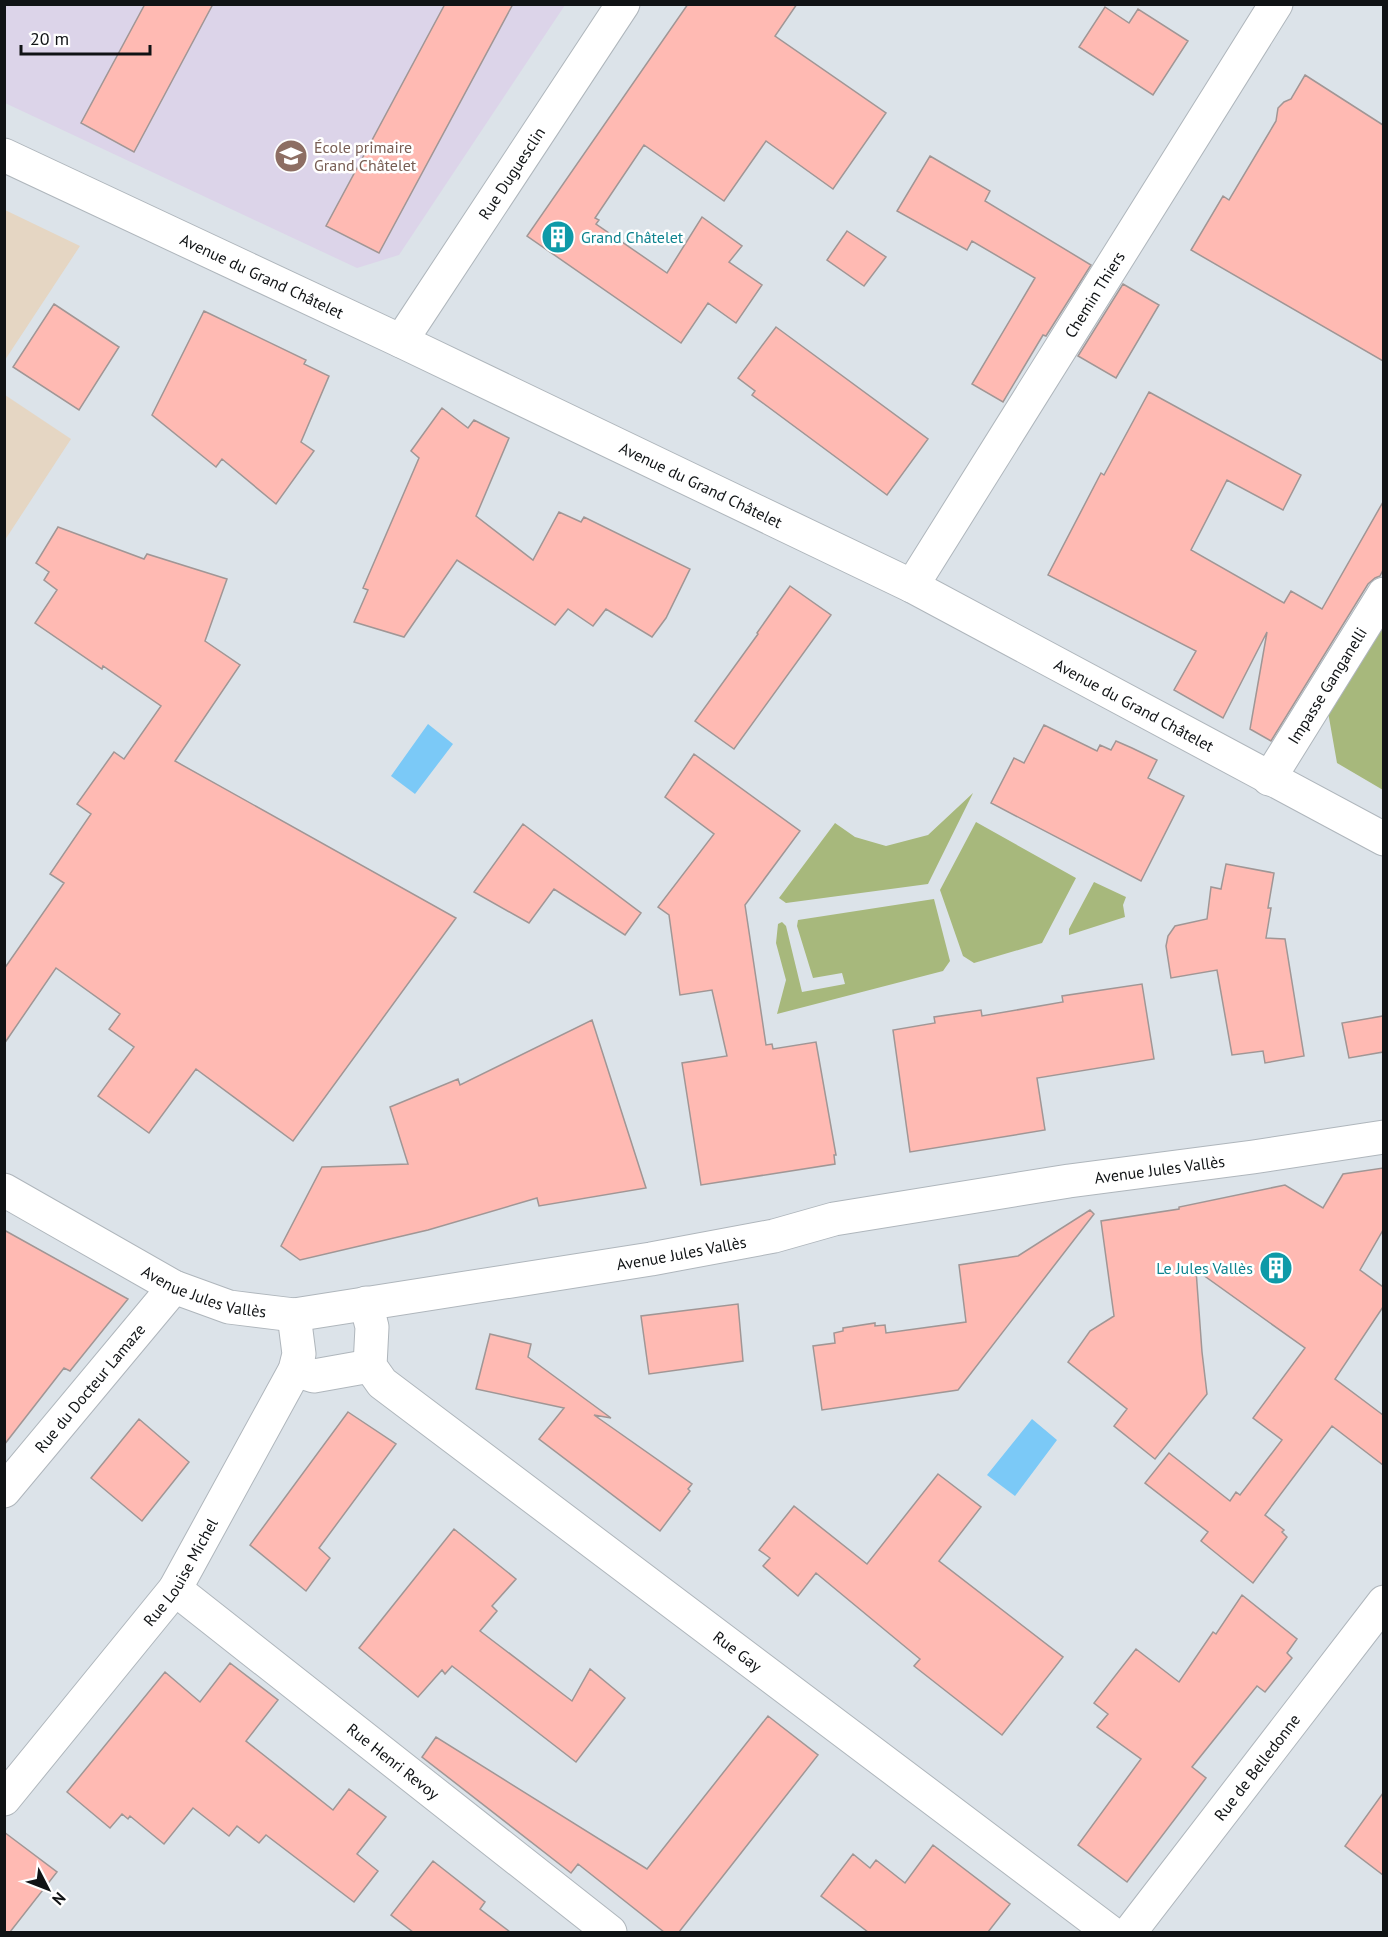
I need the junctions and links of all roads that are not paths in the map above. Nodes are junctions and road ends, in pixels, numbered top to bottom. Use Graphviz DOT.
graph roads {
  1 [pos="623,4"];
  2 [pos="1276,4"];
  3 [pos="4,155"];
  4 [pos="401,341"];
  5 [pos="912,586"];
  6 [pos="1383,594"];
  7 [pos="1269,779"];
  8 [pos="1383,839"];
  9 [pos="1383,1137"];
  10 [pos="4,1190"];
  11 [pos="174,1287"];
  12 [pos="366,1303"];
  13 [pos="294,1315"];
  14 [pos="370,1366"];
  15 [pos="295,1370"];
  16 [pos="4,1491"];
  17 [pos="175,1589"];
  18 [pos="1383,1602"];
  19 [pos="4,1799"];
  20 [pos="610,1932"];
  21 [pos="1110,1932"];
  22 [pos="1130,1932"];
  1 -- 4 [label="street, Rue Duguesclin"];
  2 -- 5 [label="street, Chemin Thiers"];
  3 -- 4 [label="street, Avenue du Grand Châtelet"];
  4 -- 5 [label="street, Avenue du Grand Châtelet"];
  5 -- 7 [label="street, Avenue du Grand Châtelet"];
  6 -- 7 [label="street, Impasse Ganganelli"];
  7 -- 8 [label="street, Avenue du Grand Châtelet"];
  9 -- 12 [label="street, Avenue Jules Vallès"];
  10 -- 11 [label="street, Avenue Jules Vallès"];
  11 -- 13 [label="street, Avenue Jules Vallès"];
  11 -- 16 [label="street, Rue du Docteur Lamaze"];
  12 -- 13 [label="street, Avenue Jules Vallès"];
  12 -- 14 [label="street"];
  13 -- 15 [label="street, Rue Louise Michel"];
  14 -- 15 [label="street"];
  14 -- 21 [label="street, Rue Gay"];
  15 -- 17 [label="street, Rue Louise Michel"];
  17 -- 19 [label="street, Rue Louise Michel"];
  17 -- 20 [label="street, Rue Henri Revoy"];
  18 -- 22 [label="street, Rue de Belledonne"];
}
